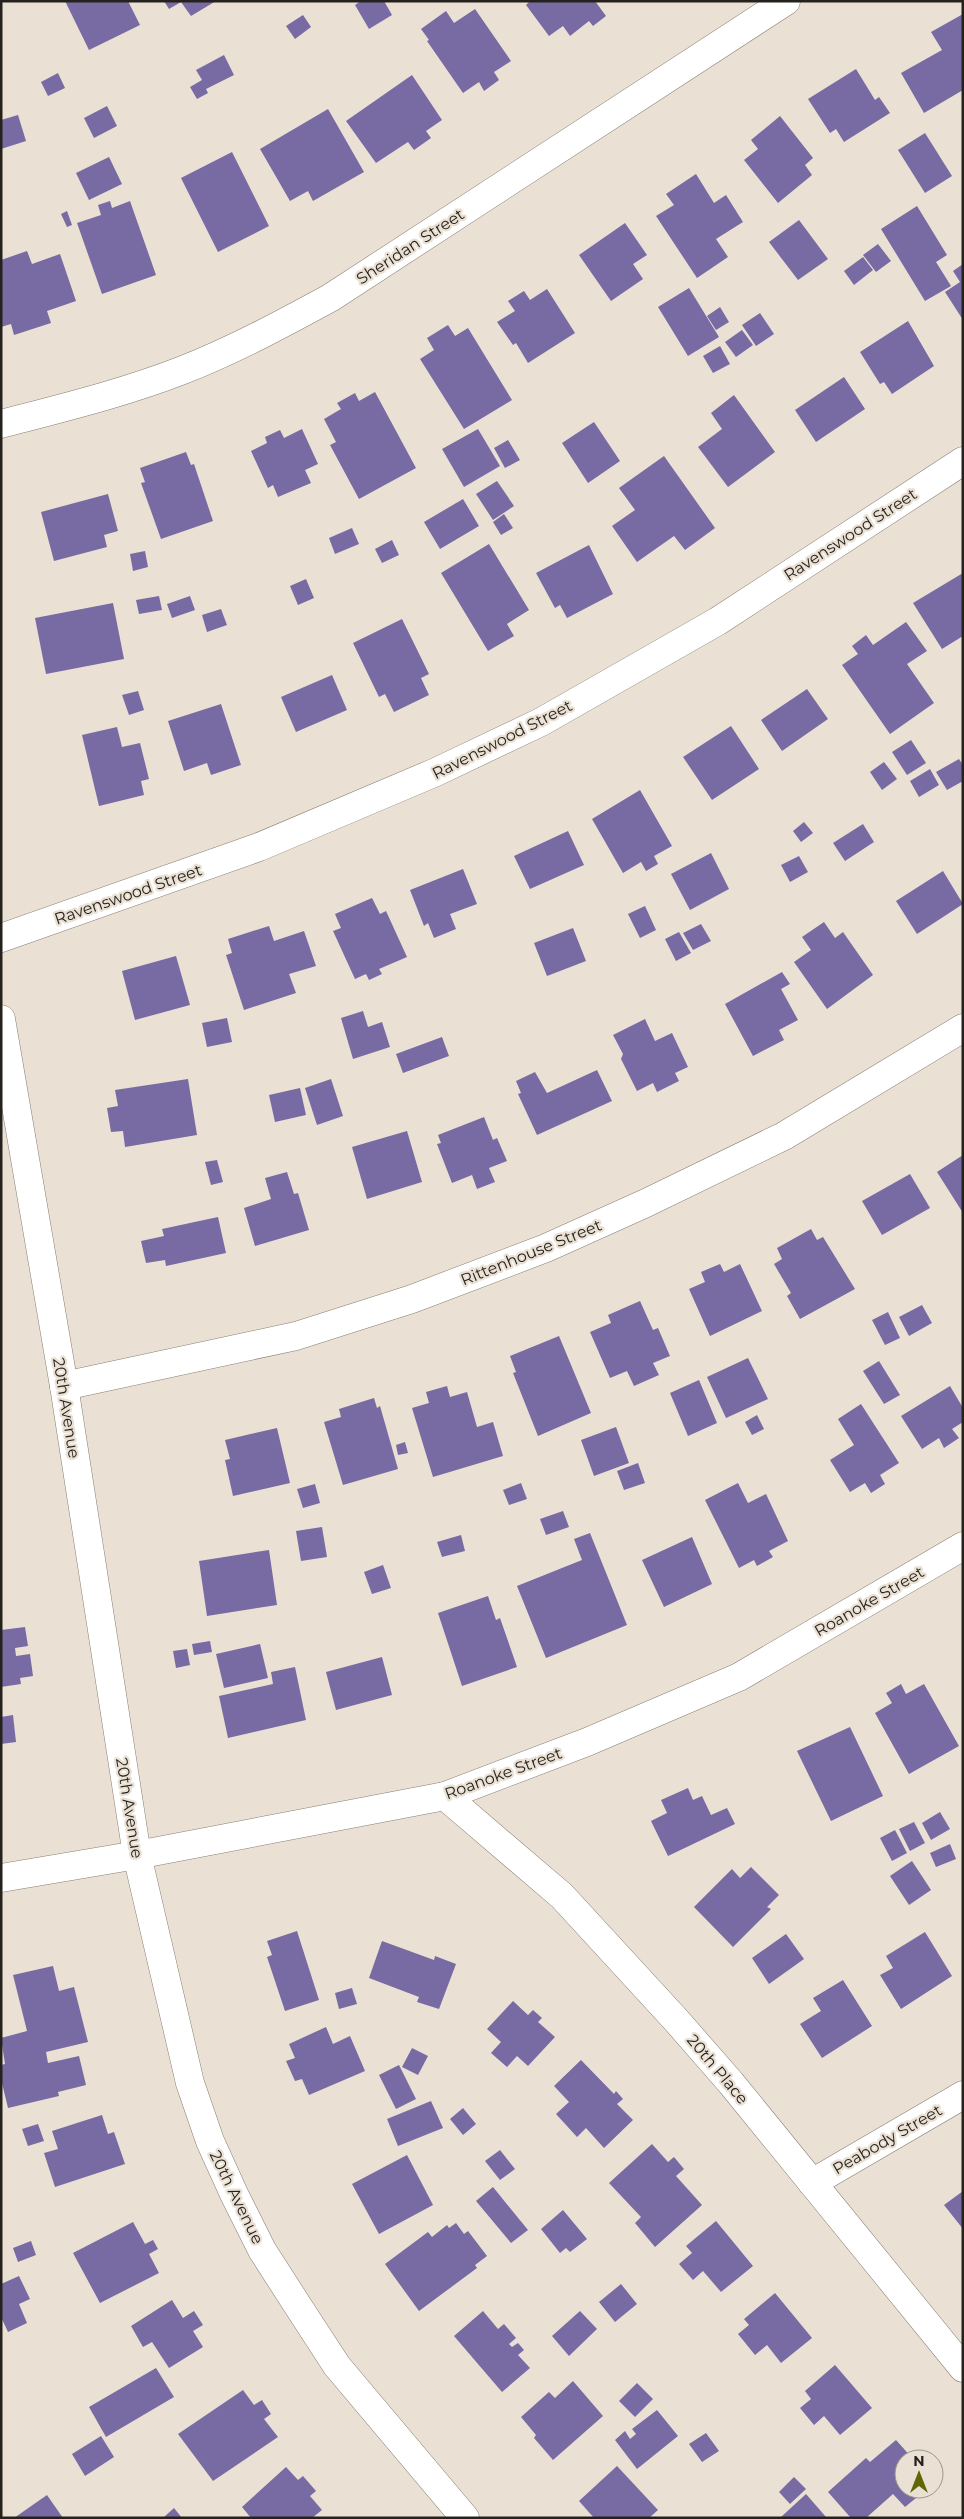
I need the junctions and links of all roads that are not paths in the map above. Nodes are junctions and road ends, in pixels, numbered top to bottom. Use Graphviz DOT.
graph roads {
  1 [pos="786,1"];
  2 [pos="1,424"];
  3 [pos="963,461"];
  4 [pos="1,938"];
  5 [pos="1,1019"];
  6 [pos="963,1028"];
  7 [pos="64,1386"];
  8 [pos="963,1546"];
  9 [pos="446,1796"];
  10 [pos="136,1855"];
  11 [pos="1,1878"];
  12 [pos="963,2095"];
  13 [pos="812,2182"];
  14 [pos="963,2368"];
  15 [pos="464,2518"];
  1 -- 2 [label="street, Sheridan Street"];
  3 -- 4 [label="street, Ravenswood Street"];
  5 -- 7 [label="street, 20th Avenue"];
  6 -- 7 [label="street, Rittenhouse Street"];
  7 -- 10 [label="street, 20th Avenue"];
  8 -- 9 [label="street, Roanoke Street"];
  9 -- 10 [label="street, Roanoke Street"];
  9 -- 13 [label="street, 20th Place"];
  10 -- 11 [label="street, Roanoke Street"];
  10 -- 15 [label="street, 20th Avenue"];
  12 -- 13 [label="street, Peabody Street"];
  13 -- 14 [label="street, 20th Place"];
}
